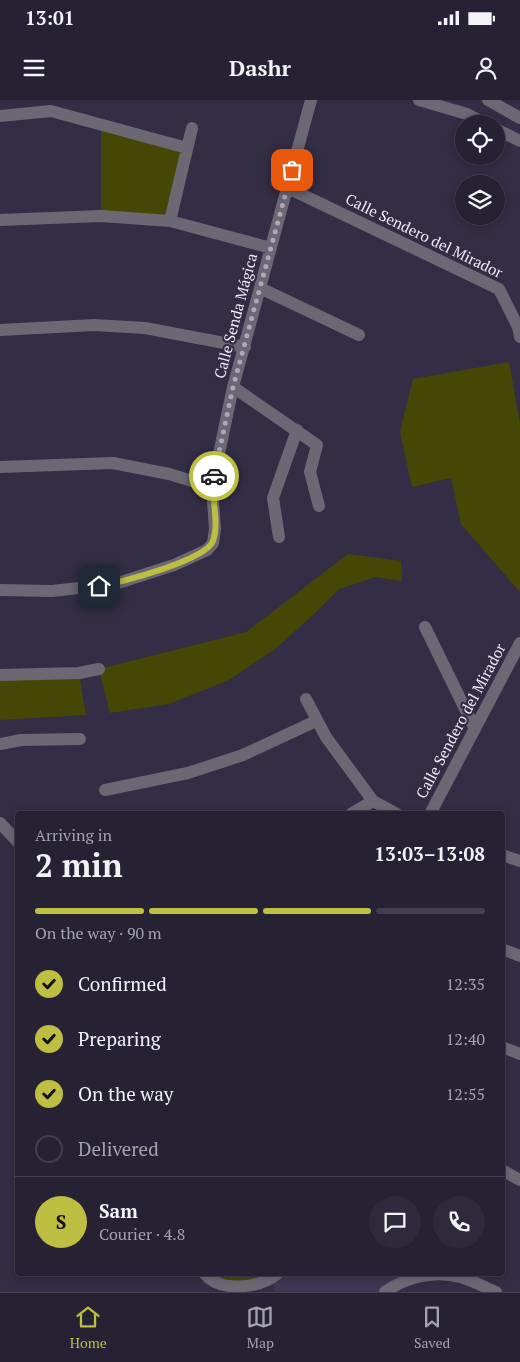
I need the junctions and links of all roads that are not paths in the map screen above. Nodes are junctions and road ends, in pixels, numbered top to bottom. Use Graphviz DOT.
graph roads {
  1 [pos="311,100"];
  2 [pos="419,100"];
  3 [pos="488,100"];
  4 [pos="469,115"];
  5 [pos="0,116"];
  6 [pos="520,118"];
  7 [pos="192,128"];
  8 [pos="505,134"];
  9 [pos="520,141"];
  10 [pos="187,148"];
  11 [pos="288,188"];
  12 [pos="0,220"];
  13 [pos="170,221"];
  14 [pos="271,248"];
  15 [pos="260,288"];
  16 [pos="0,330"];
  17 [pos="359,334"];
  18 [pos="520,337"];
  19 [pos="245,347"];
  20 [pos="233,387"];
  21 [pos="297,430"];
  22 [pos="0,467"];
  23 [pos="212,487"];
  24 [pos="319,506"];
  25 [pos="279,538"];
  26 [pos="0,590"];
  27 [pos="425,627"];
  28 [pos="520,643"];
  29 [pos="99,669"];
  30 [pos="0,675"];
  31 [pos="306,699"];
  32 [pos="316,721"];
  33 [pos="475,729"];
  34 [pos="80,739"];
  35 [pos="0,744"];
  36 [pos="105,790"];
  37 [pos="373,801"];
  38 [pos="356,811"];
  39 [pos="391,811"];
  40 [pos="432,811"];
  41 [pos="0,823"];
  42 [pos="15,839"];
  43 [pos="505,856"];
  44 [pos="520,861"];
  45 [pos="505,951"];
  46 [pos="520,956"];
  47 [pos="505,1048"];
  48 [pos="520,1054"];
  49 [pos="505,1172"];
  50 [pos="520,1180"];
  51 [pos="205,1276"];
  52 [pos="275,1276"];
  53 [pos="420,1276"];
  54 [pos="456,1276"];
  55 [pos="400,1279"];
  56 [pos="240,1291"];
  57 [pos="386,1292"];
  58 [pos="496,1292"];
  1 -- 11 [label="street, Calle Senda Mágica"];
  2 -- 4 [label="street"];
  3 -- 6 [label="street"];
  5 -- 10 [label="street"];
  7 -- 10 [label="street"];
  8 -- 9 [label="street"];
  10 -- 13 [label="street"];
  11 -- 14 [label="street, Calle Senda Mágica"];
  11 -- 18 [label="street, Calle Sendero del Mirador"];
  12 -- 13 [label="street"];
  13 -- 14 [label="street"];
  14 -- 15 [label="street, Calle Senda Mágica"];
  15 -- 17 [label="street"];
  15 -- 19 [label="street, Calle Senda Mágica"];
  16 -- 19 [label="street"];
  19 -- 20 [label="street, Calle Senda Mágica"];
  20 -- 21 [label="street"];
  20 -- 23 [label="street, Calle Senda Mágica"];
  21 -- 24 [label="street"];
  21 -- 25 [label="street"];
  22 -- 23 [label="street"];
  23 -- 26 [label="street, Calle Senda Mágica"];
  27 -- 33 [label="street"];
  28 -- 33 [label="street, Calle Sendero del Mirador"];
  29 -- 30 [label="street"];
  31 -- 32 [label="street"];
  32 -- 36 [label="street"];
  32 -- 37 [label="street"];
  33 -- 40 [label="street, Calle Sendero del Mirador"];
  34 -- 35 [label="street"];
  37 -- 38 [label="street"];
  37 -- 39 [label="street"];
  41 -- 42 [label="street"];
  43 -- 44 [label="street"];
  45 -- 46 [label="street"];
  47 -- 48 [label="street"];
  49 -- 50 [label="street"];
  51 -- 56 [label="street"];
  52 -- 56 [label="street"];
  53 -- 55 [label="street"];
  54 -- 58 [label="street"];
  55 -- 57 [label="street"];
}
